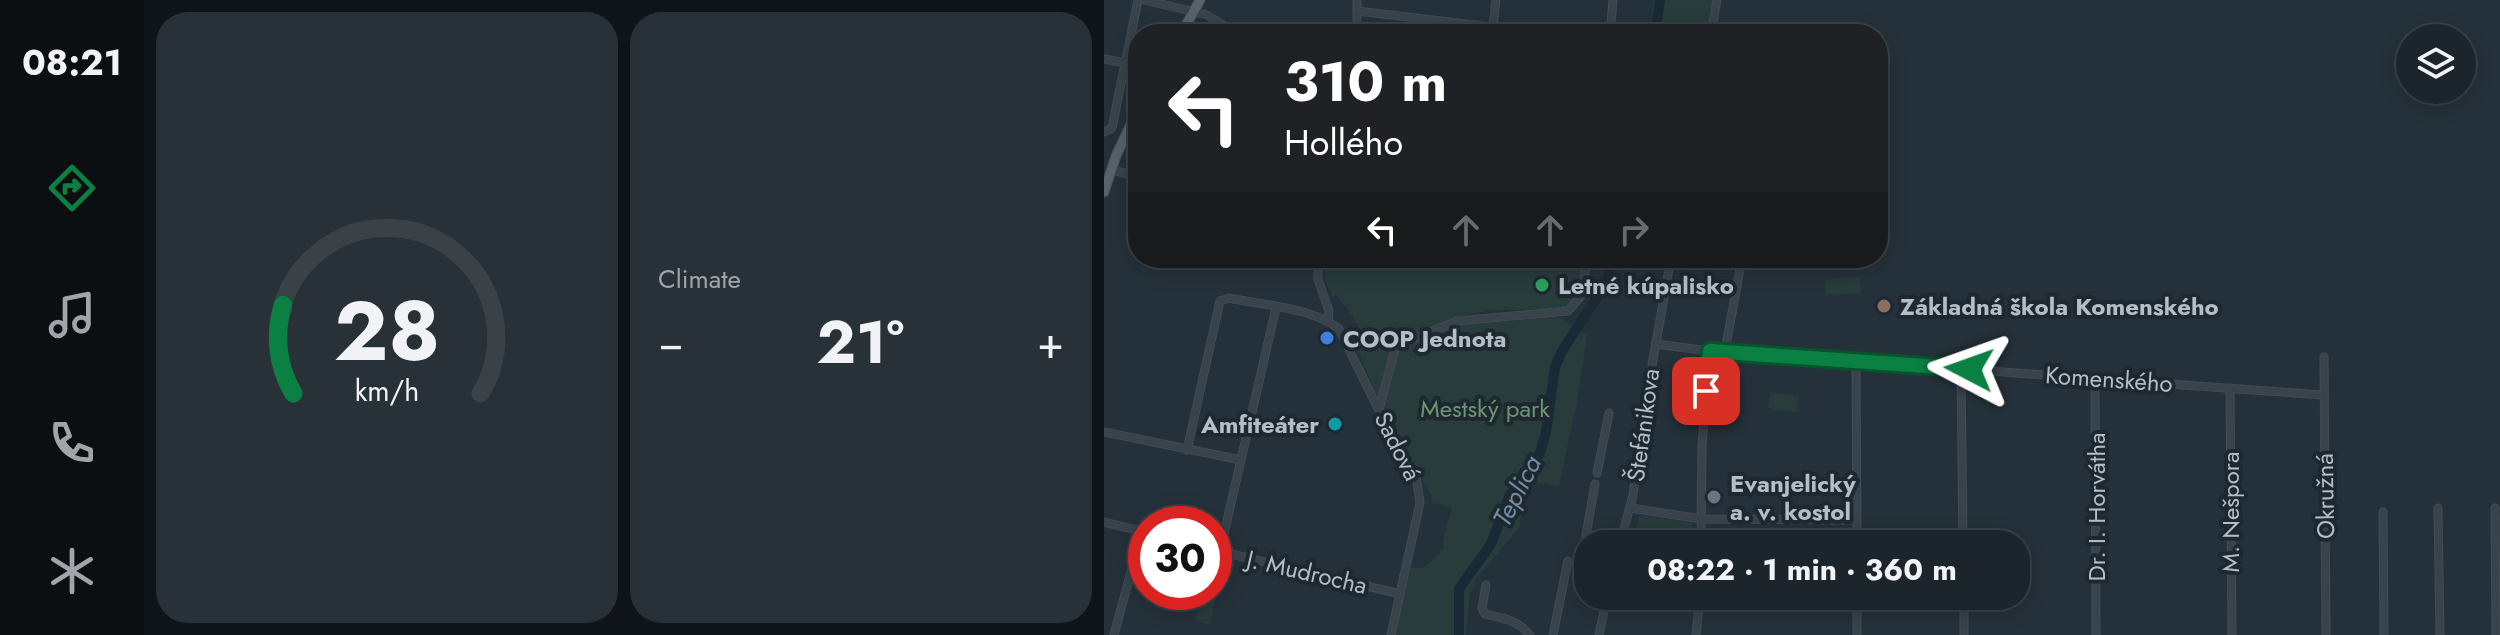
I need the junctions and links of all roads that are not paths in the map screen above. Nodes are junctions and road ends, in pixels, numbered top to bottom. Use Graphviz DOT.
graph roads {
  1 [pos="1138,0"];
  2 [pos="1145,0"];
  3 [pos="1200,0"];
  4 [pos="1357,0"];
  5 [pos="1496,0"];
  6 [pos="1613,0"];
  7 [pos="1717,0"];
  8 [pos="1194,11"];
  9 [pos="1357,11"];
  10 [pos="1133,24"];
  11 [pos="1187,24"];
  12 [pos="1221,24"];
  13 [pos="1357,24"];
  14 [pos="1475,24"];
  15 [pos="1493,24"];
  16 [pos="1611,24"];
  17 [pos="1713,24"];
  18 [pos="1128,48"];
  19 [pos="1104,59"];
  20 [pos="1125,63"];
  21 [pos="1107,129"];
  22 [pos="1128,129"];
  23 [pos="1125,135"];
  24 [pos="1111,170"];
  25 [pos="1128,174"];
  26 [pos="1104,192"];
  27 [pos="1318,268"];
  28 [pos="1586,268"];
  29 [pos="1669,268"];
  30 [pos="1740,268"];
  31 [pos="1276,308"];
  32 [pos="1328,320"];
  33 [pos="1655,344"];
  34 [pos="1710,351"];
  35 [pos="1725,351"];
  36 [pos="2324,357"];
  37 [pos="1856,361"];
  38 [pos="1961,369"];
  39 [pos="2095,378"];
  40 [pos="2230,388"];
  41 [pos="2324,395"];
  42 [pos="1379,409"];
  43 [pos="1609,413"];
  44 [pos="1104,432"];
  45 [pos="1187,450"];
  46 [pos="1241,460"];
  47 [pos="1597,473"];
  48 [pos="1595,484"];
  49 [pos="1229,506"];
  50 [pos="1631,508"];
  51 [pos="2438,508"];
  52 [pos="2495,508"];
  53 [pos="2383,512"];
  54 [pos="1701,519"];
  55 [pos="1857,520"];
  56 [pos="1104,522"];
  57 [pos="1128,528"];
  58 [pos="1587,530"];
  59 [pos="1624,530"];
  60 [pos="1701,530"];
  61 [pos="1857,530"];
  62 [pos="1963,530"];
  63 [pos="1232,555"];
  64 [pos="1568,561"];
  65 [pos="1486,585"];
  66 [pos="1128,587"];
  67 [pos="1400,594"];
  68 [pos="1604,610"];
  69 [pos="1699,610"];
  70 [pos="1857,610"];
  71 [pos="1964,610"];
  72 [pos="1114,635"];
  73 [pos="1391,635"];
  74 [pos="1530,635"];
  75 [pos="1553,635"];
  76 [pos="1599,635"];
  77 [pos="1696,635"];
  78 [pos="1857,635"];
  79 [pos="1964,635"];
  80 [pos="2096,635"];
  81 [pos="2232,635"];
  82 [pos="2326,635"];
  83 [pos="2384,635"];
  84 [pos="2440,635"];
  85 [pos="2496,635"];
  1 -- 10 [label="street"];
  2 -- 8 [label="street"];
  3 -- 8 [label="main road"];
  4 -- 9 [label="street"];
  5 -- 15 [label="street"];
  6 -- 16 [label="street"];
  7 -- 17 [label="street"];
  8 -- 11 [label="main road"];
  8 -- 12 [label="street"];
  9 -- 13 [label="street"];
  9 -- 14 [label="street"];
  18 -- 20 [label="street"];
  19 -- 20 [label="street"];
  20 -- 21 [label="street"];
  21 -- 23 [label="street"];
  22 -- 23 [label="main road"];
  23 -- 24 [label="main road"];
  24 -- 25 [label="street"];
  24 -- 26 [label="main road"];
  27 -- 32 [label="street"];
  28 -- 42 [label="street"];
  29 -- 33 [label="street, Štefánikova"];
  30 -- 35 [label="street"];
  31 -- 32 [label="street"];
  31 -- 45 [label="street"];
  31 -- 46 [label="street"];
  32 -- 42 [label="street, Sadová"];
  33 -- 34 [label="street, Komenského"];
  33 -- 50 [label="street, Štefánikova"];
  34 -- 35 [label="street, Komenského"];
  34 -- 54 [label="street"];
  35 -- 37 [label="street, Komenského"];
  36 -- 41 [label="street, Okružná"];
  37 -- 38 [label="street, Komenského"];
  37 -- 55 [label="street"];
  38 -- 39 [label="street, Komenského"];
  38 -- 62 [label="street"];
  39 -- 40 [label="street, Komenského"];
  39 -- 80 [label="street, Dr. I. Horvátha"];
  40 -- 41 [label="street, Komenského"];
  40 -- 81 [label="street, M. Nešpora"];
  41 -- 82 [label="street, Okružná"];
  42 -- 67 [label="street, Sadová"];
  43 -- 47 [label="street, Štefánikova"];
  44 -- 45 [label="street"];
  45 -- 46 [label="street"];
  46 -- 49 [label="street"];
  48 -- 58 [label="street, Štefánikova"];
  50 -- 54 [label="street"];
  50 -- 59 [label="street, Štefánikova"];
  51 -- 84 [label="street"];
  52 -- 85 [label="street"];
  53 -- 83 [label="street"];
  54 -- 55 [label="street"];
  54 -- 60 [label="street"];
  55 -- 61 [label="street"];
  56 -- 57 [label="street"];
  63 -- 67 [label="street, J. Mudrocha"];
  64 -- 75 [label="street"];
  65 -- 74 [label="street"];
  66 -- 72 [label="street"];
  67 -- 73 [label="street, Sadová"];
  68 -- 76 [label="street"];
  69 -- 77 [label="street"];
  70 -- 78 [label="street"];
  71 -- 79 [label="street"];
}
